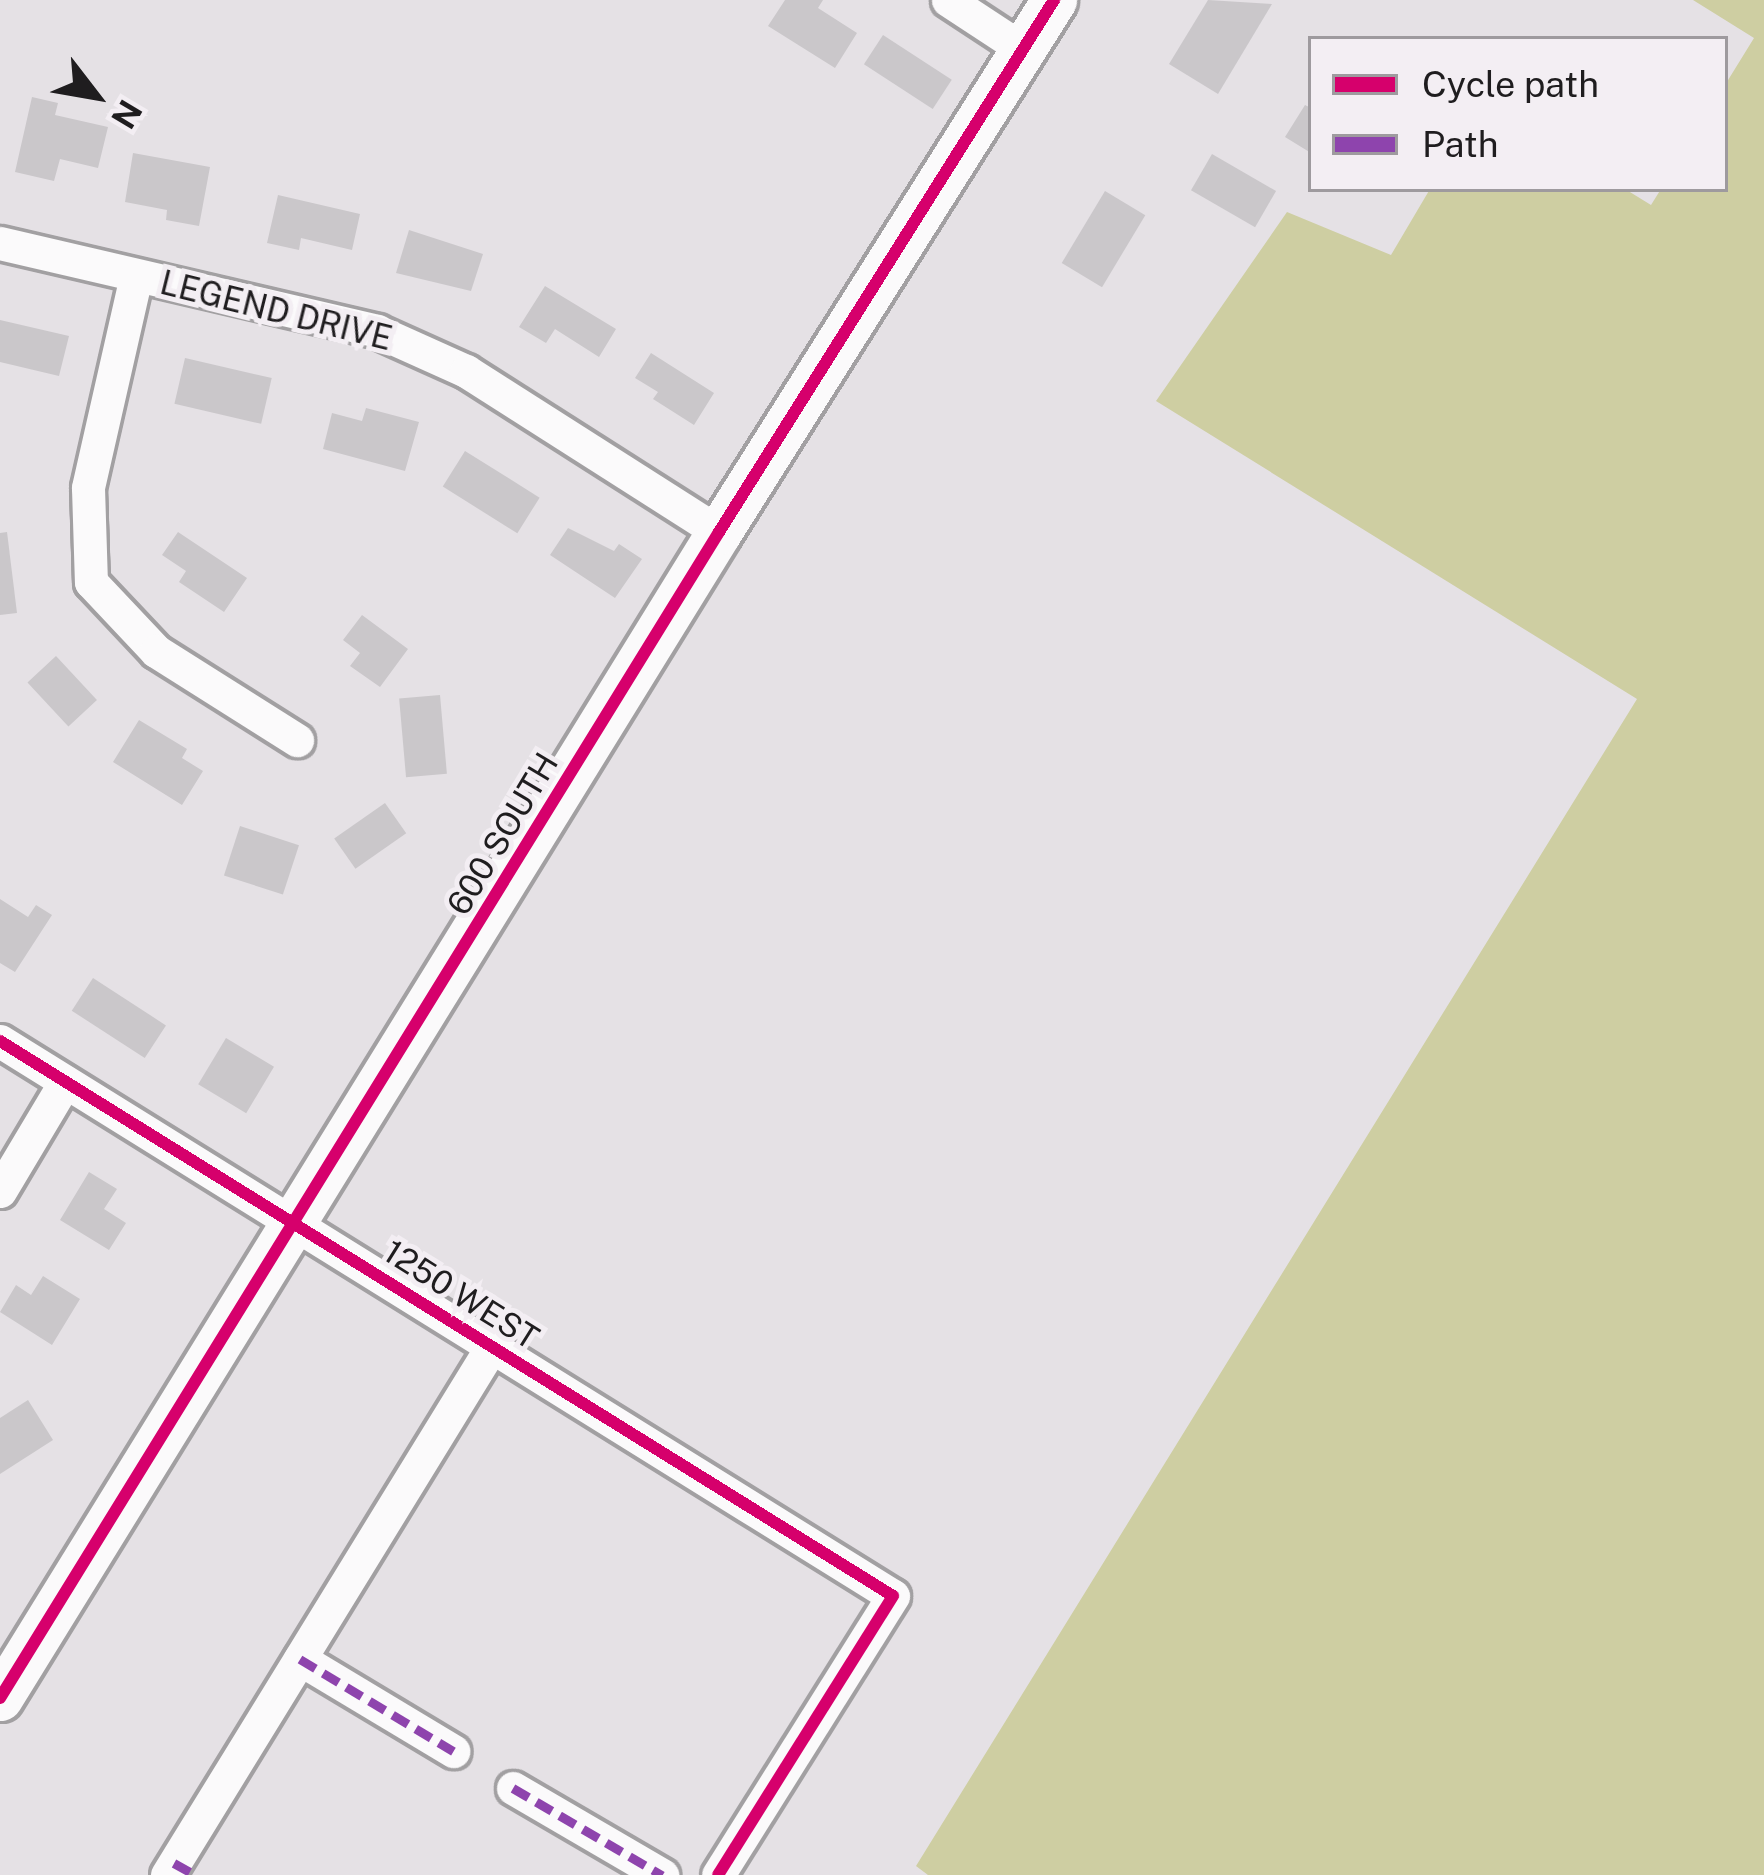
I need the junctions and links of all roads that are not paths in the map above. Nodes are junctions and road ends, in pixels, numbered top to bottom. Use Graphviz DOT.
graph roads {
  1 [pos="948,0"];
  2 [pos="1054,0"];
  3 [pos="1024,50"];
  4 [pos="0,244"];
  5 [pos="136,276"];
  6 [pos="719,532"];
  7 [pos="297,740"];
  8 [pos="0,1041"];
  9 [pos="65,1082"];
  10 [pos="0,1190"];
  11 [pos="296,1224"];
  12 [pos="493,1346"];
  13 [pos="300,1658"];
  14 [pos="0,1698"];
  15 [pos="453,1751"];
  16 [pos="513,1787"];
  17 [pos="179,1871"];
  18 [pos="662,1875"];
  19 [pos="718,1875"];
  1 -- 3 [label="street"];
  2 -- 3 [label="main road, 600 SOUTH"];
  3 -- 6 [label="main road, 600 SOUTH"];
  4 -- 5 [label="street, LEGEND DRIVE"];
  5 -- 6 [label="street, LEGEND DRIVE"];
  5 -- 7 [label="street"];
  6 -- 11 [label="main road, 600 SOUTH"];
  8 -- 9 [label="street, 1250 WEST"];
  9 -- 10 [label="street"];
  9 -- 11 [label="street, 1250 WEST"];
  11 -- 12 [label="street, 1250 WEST"];
  11 -- 14 [label="main road, 600 SOUTH"];
  12 -- 13 [label="street"];
  12 -- 19 [label="street, 1250 WEST"];
  13 -- 15 [label="street"];
  13 -- 17 [label="street"];
  16 -- 18 [label="street"];
}
